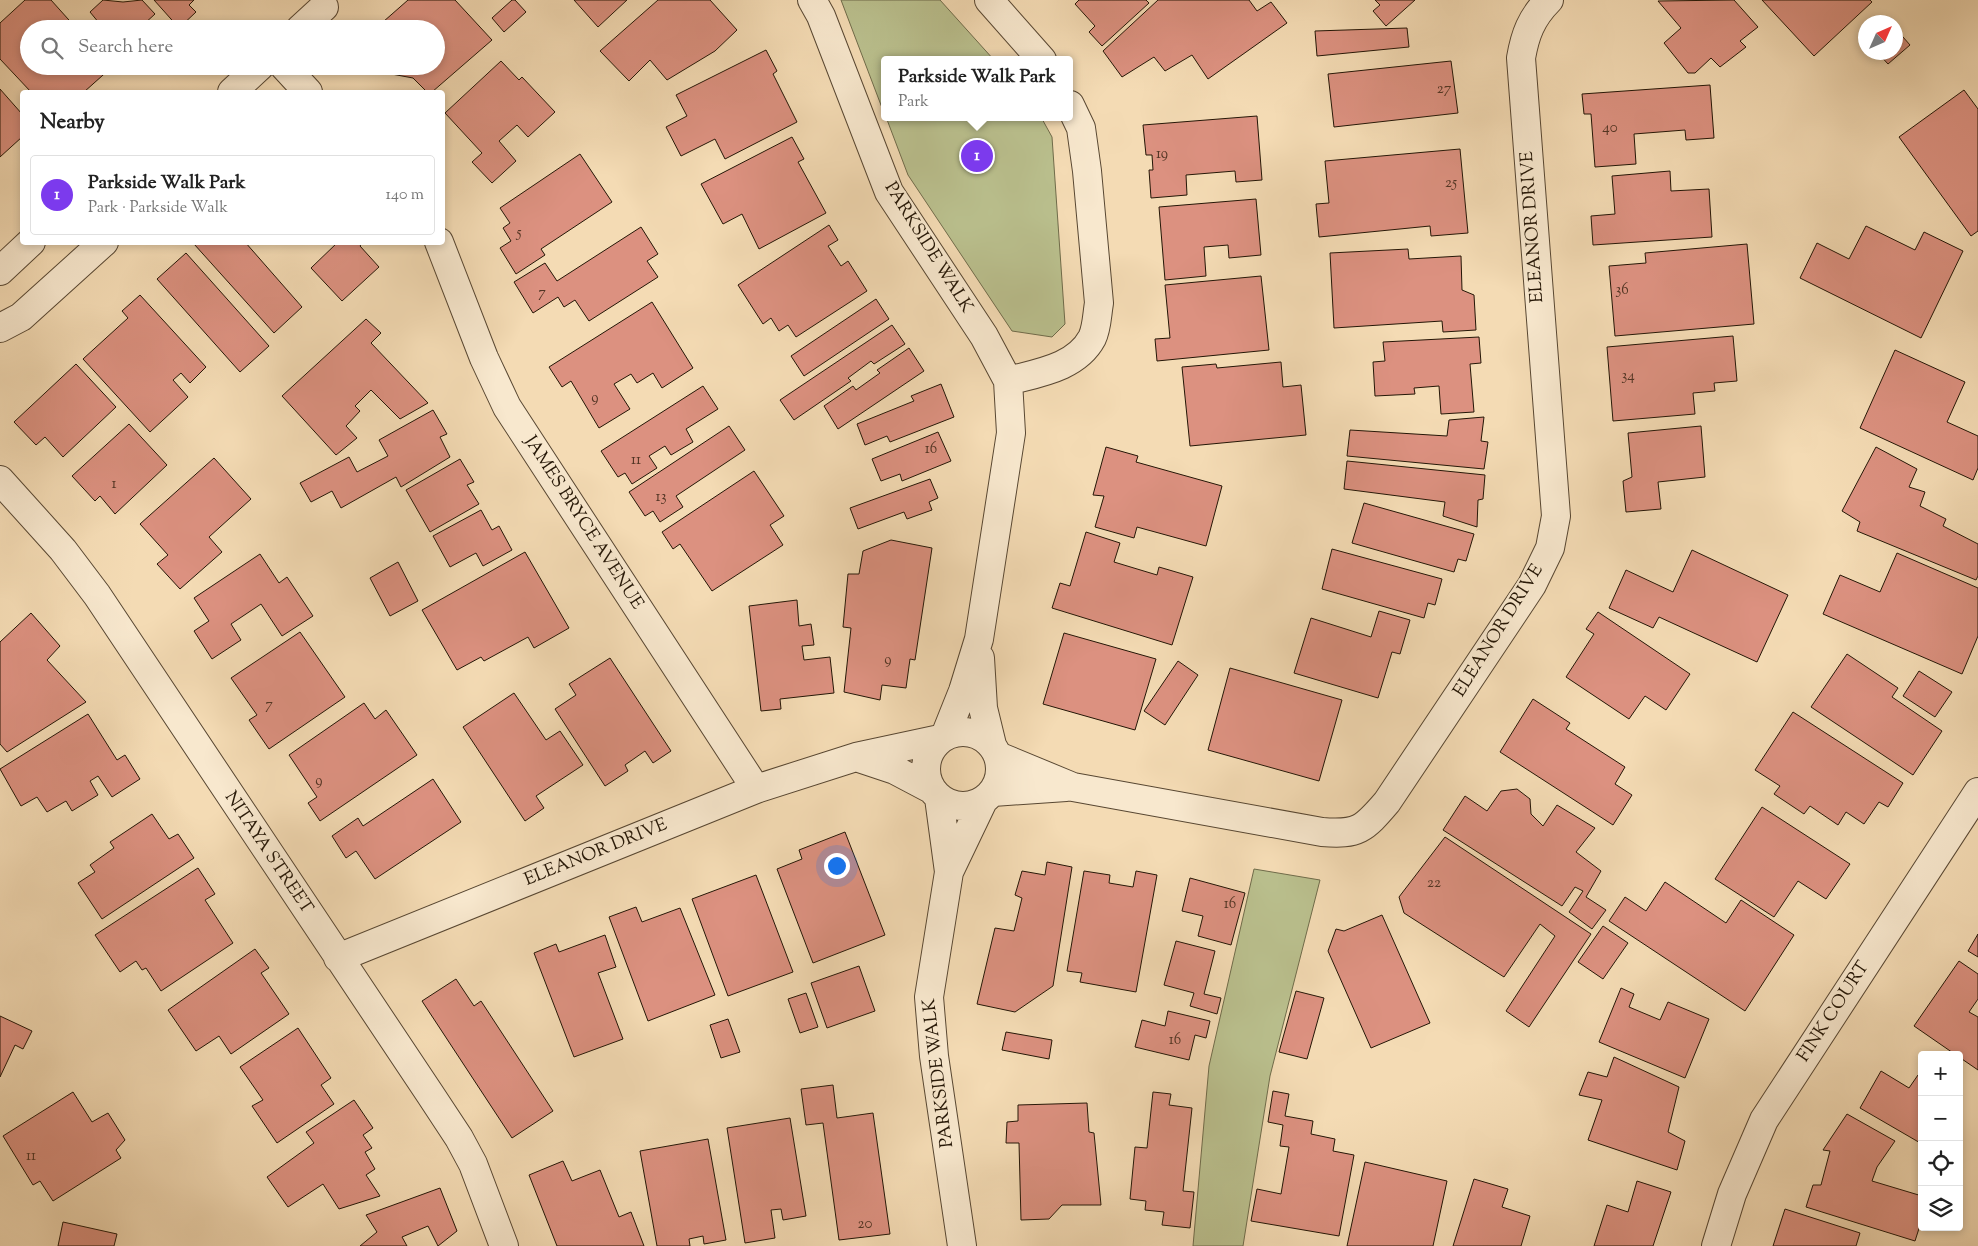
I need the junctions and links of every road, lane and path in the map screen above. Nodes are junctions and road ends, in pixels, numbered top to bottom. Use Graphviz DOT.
graph roads {
  1 [pos="812,0"];
  2 [pos="989,0"];
  3 [pos="1548,0"];
  4 [pos="324,7"];
  5 [pos="310,20"];
  6 [pos="1038,56"];
  7 [pos="250,75"];
  8 [pos="292,75"];
  9 [pos="234,90"];
  10 [pos="306,90"];
  11 [pos="1073,111"];
  12 [pos="28,245"];
  13 [pos="101,245"];
  14 [pos="440,245"];
  15 [pos="0,270"];
  16 [pos="0,328"];
  17 [pos="1008,381"];
  18 [pos="0,480"];
  19 [pos="979,639"];
  20 [pos="943,738"];
  21 [pos="995,751"];
  22 [pos="856,756"];
  23 [pos="1073,787"];
  24 [pos="756,789"];
  25 [pos="1978,792"];
  26 [pos="935,793"];
  27 [pos="988,797"];
  28 [pos="949,872"];
  29 [pos="338,958"];
  30 [pos="504,1246"];
  31 [pos="962,1246"];
  32 [pos="1716,1246"];
  1 -- 17 [label="street, PARKSIDE WALK"];
  2 -- 6 [label="street"];
  3 -- 23 [label="street, ELEANOR DRIVE"];
  4 -- 5 [label="street"];
  7 -- 9 [label="street"];
  8 -- 10 [label="street"];
  11 -- 17 [label="street"];
  12 -- 15 [label="street"];
  13 -- 16 [label="street"];
  14 -- 24 [label="street, JAMES BRYCE AVENUE"];
  17 -- 19 [label="street, PARKSIDE WALK"];
  18 -- 29 [label="street, NITAYA STREET"];
  19 -- 20 [label="street, PARKSIDE WALK"];
  19 -- 21 [label="street, PARKSIDE WALK"];
  20 -- 21 [label="street"];
  20 -- 22 [label="street, ELEANOR DRIVE"];
  20 -- 26 [label="street"];
  21 -- 23 [label="street, ELEANOR DRIVE"];
  21 -- 27 [label="street"];
  22 -- 24 [label="street, ELEANOR DRIVE"];
  22 -- 26 [label="street"];
  23 -- 27 [label="street, ELEANOR DRIVE"];
  24 -- 29 [label="street, ELEANOR DRIVE"];
  25 -- 32 [label="street, FINK COURT"];
  26 -- 27 [label="street"];
  26 -- 28 [label="street, PARKSIDE WALK"];
  27 -- 28 [label="street, PARKSIDE WALK"];
  28 -- 31 [label="street, PARKSIDE WALK"];
  29 -- 30 [label="street, NITAYA STREET"];
}
